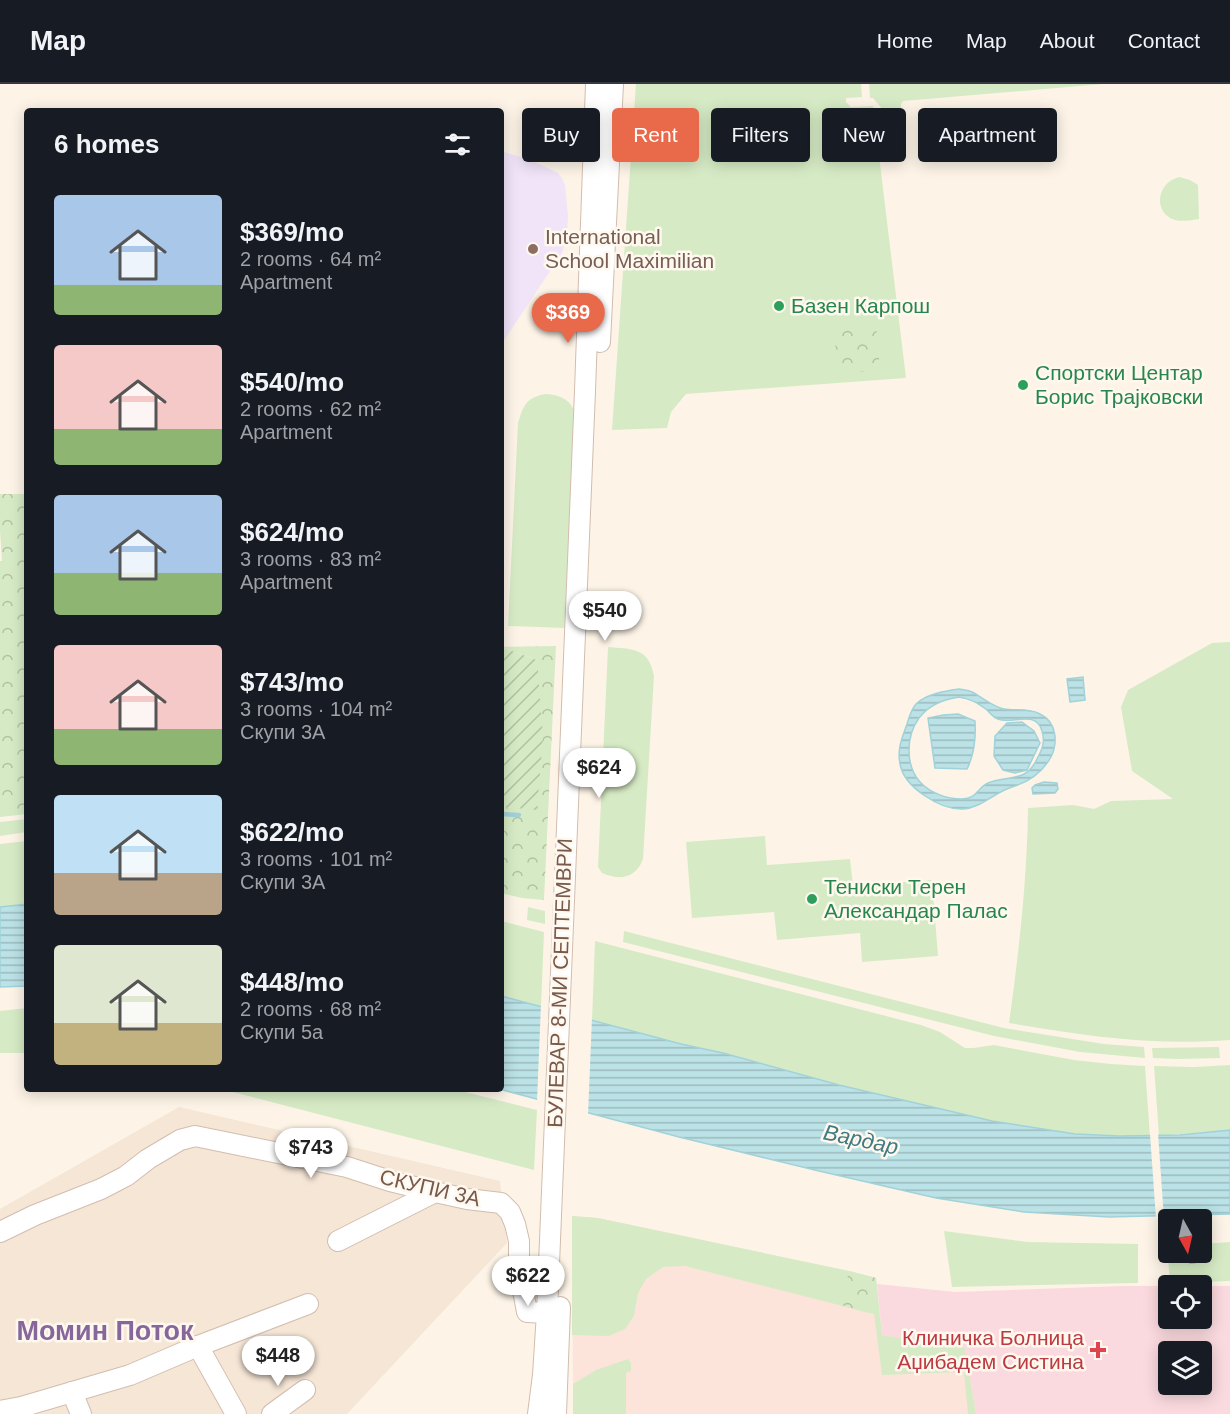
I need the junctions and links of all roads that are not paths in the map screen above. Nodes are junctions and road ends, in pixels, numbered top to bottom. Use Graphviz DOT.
graph roads {
  1 [pos="596,84"];
  2 [pos="613,84"];
  3 [pos="582,604"];
  4 [pos="435,1192"];
  5 [pos="557,1204"];
  6 [pos="0,1232"];
  7 [pos="338,1241"];
  8 [pos="308,1304"];
  9 [pos="547,1313"];
  10 [pos="198,1346"];
  11 [pos="305,1390"];
  12 [pos="72,1392"];
  13 [pos="0,1411"];
  14 [pos="81,1414"];
  15 [pos="236,1414"];
  16 [pos="272,1414"];
  17 [pos="538,1414"];
  18 [pos="556,1414"];
  1 -- 3 [label="street, БУЛЕВАР 8-МИ СЕПТЕМВРИ"];
  2 -- 3 [label="street, БУЛЕВАР 8-МИ СЕПТЕМВРИ"];
  3 -- 5 [label="street, БУЛЕВАР 8-МИ СЕПТЕМВРИ"];
  4 -- 6 [label="street, СКУПИ 3А"];
  4 -- 7 [label="street"];
  4 -- 9 [label="street, СКУПИ 3А"];
  5 -- 9 [label="street, БУЛЕВАР 8-МИ СЕПТЕМВРИ"];
  5 -- 18 [label="street, БУЛЕВАР 8-МИ СЕПТЕМВРИ"];
  8 -- 10 [label="street"];
  9 -- 17 [label="street, БУЛЕВАР 8-МИ СЕПТЕМВРИ"];
  10 -- 12 [label="street"];
  10 -- 15 [label="street"];
  11 -- 16 [label="street"];
  12 -- 13 [label="street"];
  12 -- 14 [label="street"];
}
